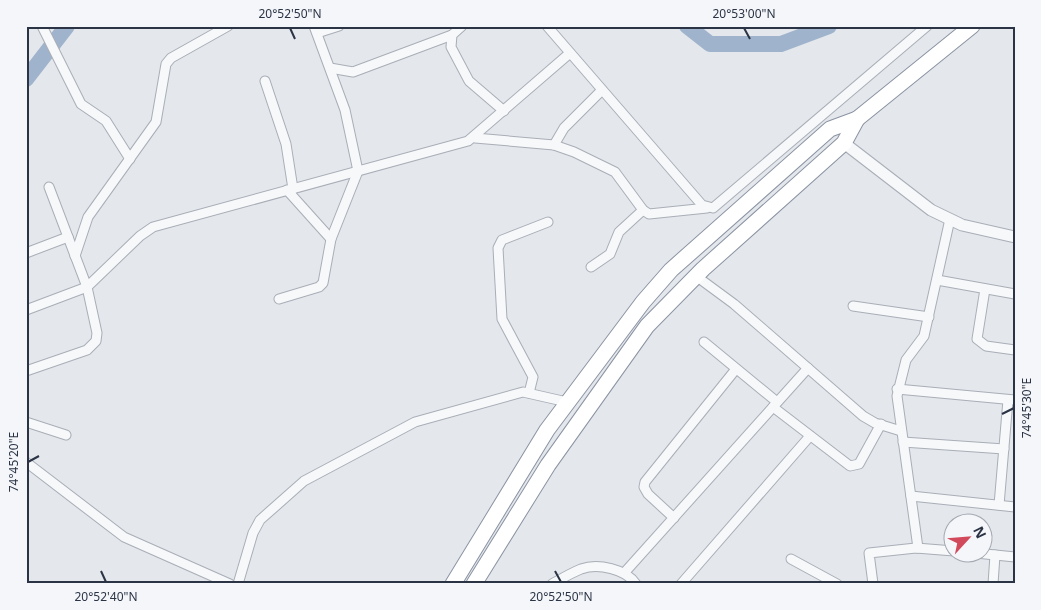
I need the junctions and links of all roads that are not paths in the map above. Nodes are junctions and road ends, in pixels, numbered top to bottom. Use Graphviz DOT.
graph roads {
  1 [pos="42,26"];
  2 [pos="228,26"];
  3 [pos="340,26"];
  4 [pos="462,26"];
  5 [pos="547,26"];
  6 [pos="928,26"];
  7 [pos="972,26"];
  8 [pos="315,30"];
  9 [pos="452,35"];
  10 [pos="570,52"];
  11 [pos="330,68"];
  12 [pos="265,81"];
  13 [pos="602,90"];
  14 [pos="504,112"];
  15 [pos="857,119"];
  16 [pos="475,138"];
  17 [pos="844,143"];
  18 [pos="554,145"];
  19 [pos="130,159"];
  20 [pos="358,171"];
  21 [pos="49,186"];
  22 [pos="290,190"];
  23 [pos="707,208"];
  24 [pos="643,210"];
  25 [pos="950,219"];
  26 [pos="548,222"];
  27 [pos="68,237"];
  28 [pos="1015,237"];
  29 [pos="331,239"];
  30 [pos="26,253"];
  31 [pos="75,256"];
  32 [pos="591,267"];
  33 [pos="696,276"];
  34 [pos="937,280"];
  35 [pos="87,287"];
  36 [pos="986,289"];
  37 [pos="1015,294"];
  38 [pos="279,299"];
  39 [pos="853,306"];
  40 [pos="26,310"];
  41 [pos="929,317"];
  42 [pos="704,342"];
  43 [pos="1015,350"];
  44 [pos="808,368"];
  45 [pos="736,369"];
  46 [pos="26,371"];
  47 [pos="898,389"];
  48 [pos="529,393"];
  49 [pos="1011,400"];
  50 [pos="567,402"];
  51 [pos="775,405"];
  52 [pos="26,422"];
  53 [pos="880,424"];
  54 [pos="901,431"];
  55 [pos="66,435"];
  56 [pos="810,436"];
  57 [pos="903,442"];
  58 [pos="1004,449"];
  59 [pos="26,462"];
  60 [pos="911,496"];
  61 [pos="999,505"];
  62 [pos="1015,507"];
  63 [pos="674,518"];
  64 [pos="918,548"];
  65 [pos="944,550"];
  66 [pos="995,555"];
  67 [pos="1015,557"];
  68 [pos="791,560"];
  69 [pos="625,572"];
  70 [pos="230,584"];
  71 [pos="238,584"];
  72 [pos="453,584"];
  73 [pos="474,584"];
  74 [pos="552,584"];
  75 [pos="636,584"];
  76 [pos="680,584"];
  77 [pos="837,584"];
  78 [pos="873,584"];
  79 [pos="993,584"];
  1 -- 19 [label="street"];
  2 -- 19 [label="street"];
  3 -- 8 [label="street"];
  4 -- 9 [label="street"];
  5 -- 10 [label="street"];
  6 -- 23 [label="street"];
  7 -- 15 [label="highway"];
  8 -- 11 [label="street"];
  9 -- 11 [label="street"];
  9 -- 14 [label="street"];
  10 -- 13 [label="street"];
  10 -- 14 [label="street"];
  11 -- 20 [label="street"];
  12 -- 22 [label="street"];
  13 -- 18 [label="street"];
  13 -- 23 [label="street"];
  14 -- 16 [label="street"];
  15 -- 17 [label="highway"];
  15 -- 50 [label="highway"];
  16 -- 18 [label="street"];
  16 -- 20 [label="street"];
  17 -- 25 [label="street"];
  17 -- 33 [label="highway"];
  18 -- 24 [label="street"];
  19 -- 31 [label="street"];
  20 -- 22 [label="street"];
  20 -- 29 [label="street"];
  21 -- 27 [label="street"];
  22 -- 29 [label="street"];
  22 -- 35 [label="street"];
  23 -- 24 [label="street"];
  24 -- 32 [label="street"];
  25 -- 28 [label="street"];
  25 -- 34 [label="street"];
  26 -- 48 [label="street"];
  27 -- 30 [label="street"];
  27 -- 31 [label="street"];
  29 -- 38 [label="street"];
  31 -- 35 [label="street"];
  33 -- 44 [label="street"];
  33 -- 73 [label="highway"];
  34 -- 36 [label="street"];
  34 -- 41 [label="street"];
  35 -- 40 [label="street"];
  35 -- 46 [label="street"];
  36 -- 37 [label="street"];
  36 -- 43 [label="street"];
  39 -- 41 [label="street"];
  41 -- 47 [label="street"];
  42 -- 45 [label="street"];
  44 -- 51 [label="street"];
  44 -- 53 [label="street"];
  45 -- 51 [label="street"];
  45 -- 63 [label="street"];
  47 -- 49 [label="street"];
  47 -- 54 [label="street"];
  48 -- 50 [label="street"];
  48 -- 71 [label="street"];
  49 -- 58 [label="street"];
  50 -- 72 [label="highway"];
  51 -- 56 [label="street"];
  51 -- 63 [label="street"];
  52 -- 55 [label="street"];
  53 -- 54 [label="street"];
  53 -- 56 [label="street"];
  54 -- 57 [label="street"];
  56 -- 76 [label="street"];
  57 -- 58 [label="street"];
  57 -- 60 [label="street"];
  58 -- 61 [label="street"];
  59 -- 70 [label="street"];
  60 -- 61 [label="street"];
  60 -- 64 [label="street"];
  61 -- 62 [label="street"];
  63 -- 69 [label="street"];
  64 -- 65 [label="street"];
  64 -- 78 [label="street"];
  66 -- 67 [label="street"];
  66 -- 79 [label="street"];
  68 -- 77 [label="street"];
  69 -- 74 [label="street"];
  69 -- 75 [label="street"];
}
